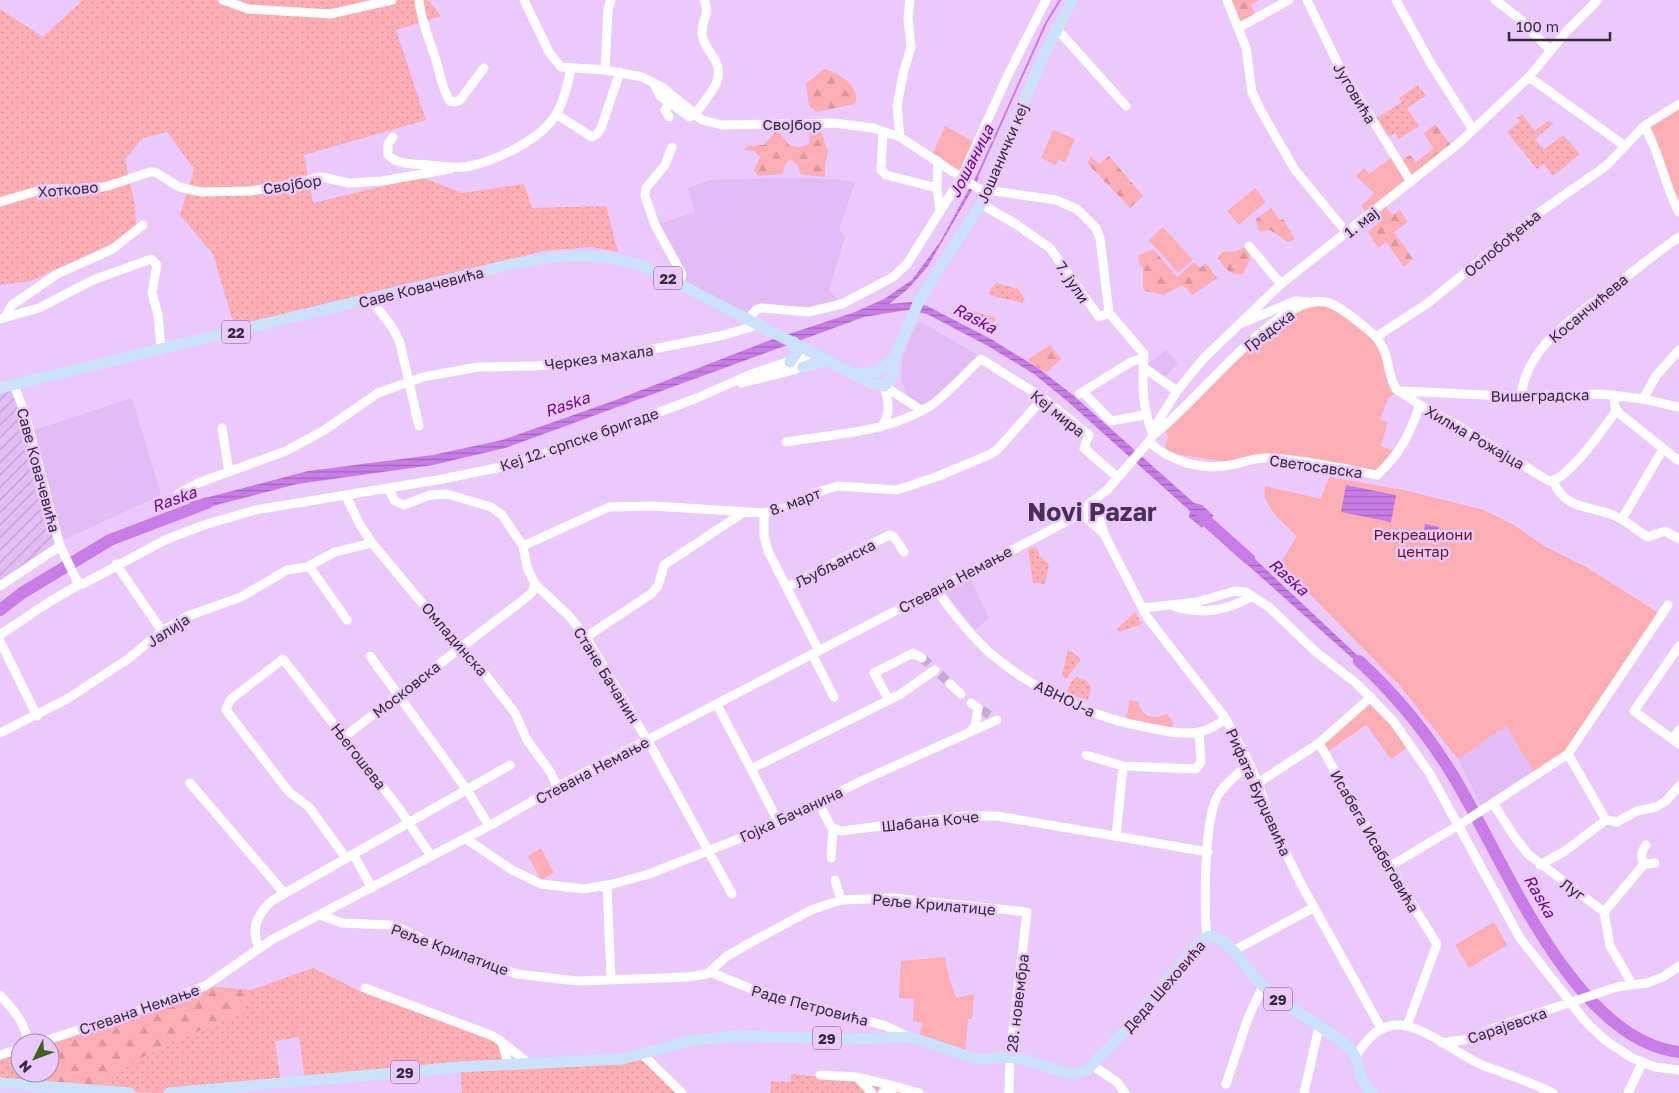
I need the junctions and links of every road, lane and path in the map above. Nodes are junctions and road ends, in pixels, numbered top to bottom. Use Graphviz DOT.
graph roads {
  1 [pos="223,0"];
  2 [pos="392,0"];
  3 [pos="419,0"];
  4 [pos="524,0"];
  5 [pos="611,0"];
  6 [pos="704,0"];
  7 [pos="910,0"];
  8 [pos="1046,0"];
  9 [pos="1072,0"];
  10 [pos="1226,0"];
  11 [pos="1289,0"];
  12 [pos="1307,0"];
  13 [pos="1396,0"];
  14 [pos="1495,0"];
  15 [pos="1598,0"];
  16 [pos="1056,28"];
  17 [pos="1238,28"];
  18 [pos="1550,50"];
  19 [pos="484,68"];
  20 [pos="571,69"];
  21 [pos="605,70"];
  22 [pos="620,72"];
  23 [pos="1529,77"];
  24 [pos="653,82"];
  25 [pos="669,104"];
  26 [pos="1679,104"];
  27 [pos="1126,106"];
  28 [pos="556,114"];
  29 [pos="669,117"];
  30 [pos="698,118"];
  31 [pos="1644,126"];
  32 [pos="1473,130"];
  33 [pos="883,131"];
  34 [pos="393,137"];
  35 [pos="900,137"];
  36 [pos="1625,146"];
  37 [pos="672,147"];
  38 [pos="938,161"];
  39 [pos="452,167"];
  40 [pos="961,178"];
  41 [pos="1411,182"];
  42 [pos="937,188"];
  43 [pos="982,190"];
  44 [pos="220,191"];
  45 [pos="0,202"];
  46 [pos="981,204"];
  47 [pos="940,211"];
  48 [pos="1679,212"];
  49 [pos="143,225"];
  50 [pos="1347,232"];
  51 [pos="1679,238"];
  52 [pos="1249,246"];
  53 [pos="680,283"];
  54 [pos="1281,284"];
  55 [pos="371,299"];
  56 [pos="1309,302"];
  57 [pos="1278,307"];
  58 [pos="1110,313"];
  59 [pos="1283,316"];
  60 [pos="2,318"];
  61 [pos="758,323"];
  62 [pos="1239,324"];
  63 [pos="1376,337"];
  64 [pos="160,350"];
  65 [pos="1679,350"];
  66 [pos="796,352"];
  67 [pos="813,353"];
  68 [pos="894,358"];
  69 [pos="826,360"];
  70 [pos="1143,363"];
  71 [pos="803,367"];
  72 [pos="855,374"];
  73 [pos="409,382"];
  74 [pos="736,382"];
  75 [pos="14,385"];
  76 [pos="884,386"];
  77 [pos="0,388"];
  78 [pos="1176,391"];
  79 [pos="1399,391"];
  80 [pos="1614,395"];
  81 [pos="1521,396"];
  82 [pos="1043,398"];
  83 [pos="1643,399"];
  84 [pos="1420,405"];
  85 [pos="1679,407"];
  86 [pos="922,410"];
  87 [pos="1617,410"];
  88 [pos="1145,415"];
  89 [pos="419,426"];
  90 [pos="881,427"];
  91 [pos="222,428"];
  92 [pos="1151,439"];
  93 [pos="786,442"];
  94 [pos="1663,449"];
  95 [pos="1679,461"];
  96 [pos="229,472"];
  97 [pos="1117,477"];
  98 [pos="1553,481"];
  99 [pos="388,488"];
  100 [pos="1106,490"];
  101 [pos="178,494"];
  102 [pos="346,496"];
  103 [pos="1087,506"];
  104 [pos="744,512"];
  105 [pos="1099,512"];
  106 [pos="764,513"];
  107 [pos="1071,519"];
  108 [pos="1088,519"];
  109 [pos="1622,520"];
  110 [pos="1104,534"];
  111 [pos="1679,539"];
  112 [pos="372,543"];
  113 [pos="60,546"];
  114 [pos="523,546"];
  115 [pos="904,552"];
  116 [pos="116,564"];
  117 [pos="309,566"];
  118 [pos="78,581"];
  119 [pos="535,584"];
  120 [pos="0,586"];
  121 [pos="787,587"];
  122 [pos="936,589"];
  123 [pos="1252,596"];
  124 [pos="1668,605"];
  125 [pos="1172,606"];
  126 [pos="1142,608"];
  127 [pos="347,620"];
  128 [pos="162,631"];
  129 [pos="0,635"];
  130 [pos="586,637"];
  131 [pos="0,641"];
  132 [pos="1679,646"];
  133 [pos="460,647"];
  134 [pos="816,653"];
  135 [pos="370,656"];
  136 [pos="922,658"];
  137 [pos="935,670"];
  138 [pos="950,684"];
  139 [pos="961,694"];
  140 [pos="399,695"];
  141 [pos="834,697"];
  142 [pos="1371,697"];
  143 [pos="889,700"];
  144 [pos="717,705"];
  145 [pos="977,707"];
  146 [pos="37,716"];
  147 [pos="994,718"];
  148 [pos="1226,719"];
  149 [pos="1679,730"];
  150 [pos="0,732"];
  151 [pos="970,732"];
  152 [pos="1199,732"];
  153 [pos="344,737"];
  154 [pos="648,741"];
  155 [pos="1676,742"];
  156 [pos="1319,743"];
  157 [pos="1568,754"];
  158 [pos="1086,755"];
  159 [pos="1249,764"];
  160 [pos="510,765"];
  161 [pos="1122,766"];
  162 [pos="751,769"];
  163 [pos="190,783"];
  164 [pos="1258,783"];
  165 [pos="1679,786"];
  166 [pos="557,787"];
  167 [pos="467,790"];
  168 [pos="819,803"];
  169 [pos="1493,803"];
  170 [pos="1606,820"];
  171 [pos="408,822"];
  172 [pos="779,823"];
  173 [pos="489,826"];
  174 [pos="1458,826"];
  175 [pos="833,829"];
  176 [pos="1116,837"];
  177 [pos="464,838"];
  178 [pos="1646,845"];
  179 [pos="709,850"];
  180 [pos="1208,852"];
  181 [pos="350,856"];
  182 [pos="431,856"];
  183 [pos="831,858"];
  184 [pos="1644,863"];
  185 [pos="1655,864"];
  186 [pos="1540,865"];
  187 [pos="1389,867"];
  188 [pos="835,880"];
  189 [pos="607,885"];
  190 [pos="372,888"];
  191 [pos="284,893"];
  192 [pos="732,894"];
  193 [pos="841,900"];
  194 [pos="1313,908"];
  195 [pos="1027,912"];
  196 [pos="1604,912"];
  197 [pos="320,915"];
  198 [pos="1207,936"];
  199 [pos="259,947"];
  200 [pos="1233,950"];
  201 [pos="1679,966"];
  202 [pos="710,972"];
  203 [pos="611,979"];
  204 [pos="1632,984"];
  205 [pos="1263,986"];
  206 [pos="365,988"];
  207 [pos="0,995"];
  208 [pos="1575,1002"];
  209 [pos="1407,1026"];
  210 [pos="1319,1027"];
  211 [pos="1381,1028"];
  212 [pos="27,1033"];
  213 [pos="60,1036"];
  214 [pos="910,1037"];
  215 [pos="502,1042"];
  216 [pos="1442,1043"];
  217 [pos="642,1054"];
  218 [pos="1356,1056"];
  219 [pos="1010,1057"];
  220 [pos="508,1063"];
  221 [pos="528,1063"];
  222 [pos="1642,1063"];
  223 [pos="1092,1065"];
  224 [pos="1679,1070"];
  225 [pos="820,1075"];
  226 [pos="858,1078"];
  227 [pos="0,1083"];
  228 [pos="1226,1084"];
  229 [pos="898,1087"];
  230 [pos="130,1093"];
  231 [pos="169,1093"];
  232 [pos="682,1093"];
  233 [pos="872,1093"];
  234 [pos="882,1093"];
  235 [pos="919,1093"];
  236 [pos="1009,1093"];
  237 [pos="1125,1093"];
  238 [pos="1304,1093"];
  239 [pos="1372,1093"];
  240 [pos="1553,1093"];
  241 [pos="1628,1093"];
  1 -- 2 [label="street"];
  3 -- 19 [label="street"];
  4 -- 20 [label="street"];
  5 -- 21 [label="street"];
  6 -- 30 [label="street"];
  7 -- 35 [label="street"];
  8 -- 40 [label="street, Черкез махала"];
  9 -- 16 [label="main road, Јошанички кеј"];
  10 -- 17 [label="street"];
  11 -- 17 [label="street"];
  12 -- 41 [label="street, Југовића"];
  13 -- 32 [label="street"];
  14 -- 18 [label="street"];
  15 -- 18 [label="street, 1. мај"];
  16 -- 27 [label="street"];
  16 -- 43 [label="main road, Јошанички кеј"];
  17 -- 50 [label="street"];
  18 -- 23 [label="street, 1. мај"];
  20 -- 21 [label="street, Својбор"];
  20 -- 28 [label="street, Својбор"];
  21 -- 22 [label="street, Својбор"];
  22 -- 24 [label="street, Својбор"];
  22 -- 28 [label="street"];
  23 -- 32 [label="street, 1. мај"];
  23 -- 36 [label="street"];
  24 -- 25 [label="street, Својбор"];
  24 -- 30 [label="street, Својбор"];
  25 -- 29 [label="street"];
  25 -- 30 [label="street, Својбор"];
  26 -- 31 [label="street, Ослобођења"];
  28 -- 39 [label="street, Својбор"];
  30 -- 33 [label="street, Својбор"];
  31 -- 36 [label="street, Ослобођења"];
  31 -- 48 [label="street"];
  32 -- 41 [label="street, 1. мај"];
  33 -- 35 [label="street, Својбор"];
  33 -- 42 [label="street"];
  34 -- 39 [label="street, Својбор"];
  35 -- 38 [label="street, Својбор"];
  36 -- 63 [label="street, Ослобођења"];
  37 -- 53 [label="street"];
  38 -- 40 [label="street, Својбор"];
  38 -- 42 [label="street"];
  39 -- 44 [label="street, Својбор"];
  40 -- 43 [label="street, Својбор"];
  40 -- 47 [label="street, Черкез махала"];
  41 -- 50 [label="street, 1. мај"];
  42 -- 47 [label="street"];
  43 -- 46 [label="main road, Јошанички кеј"];
  43 -- 58 [label="street"];
  44 -- 45 [label="street, Хотково"];
  46 -- 58 [label="street, 7. јули"];
  46 -- 68 [label="main road, Јошанички кеј"];
  47 -- 61 [label="street, Черкез махала"];
  49 -- 60 [label="street"];
  50 -- 54 [label="street, 1. мај"];
  51 -- 81 [label="street, Косанчићева"];
  52 -- 54 [label="street"];
  53 -- 55 [label="main road, Саве Ковачевића / 22"];
  53 -- 61 [label="main road, Саве Ковачевића / 22"];
  54 -- 62 [label="street, 1. мај"];
  55 -- 64 [label="main road, Саве Ковачевића / 22"];
  55 -- 73 [label="street"];
  56 -- 57 [label="street"];
  56 -- 59 [label="street, Градска"];
  56 -- 63 [label="street, Градска"];
  57 -- 59 [label="street"];
  57 -- 62 [label="street"];
  58 -- 70 [label="street"];
  59 -- 92 [label="street, Градска"];
  60 -- 64 [label="street"];
  61 -- 66 [label="main road, 22"];
  61 -- 73 [label="street, Черкез махала"];
  62 -- 78 [label="street, 1. мај"];
  63 -- 79 [label="street, Градска"];
  64 -- 75 [label="main road, Саве Ковачевића / 22"];
  65 -- 83 [label="street"];
  66 -- 67 [label="main road, 22"];
  66 -- 67 [label="street, Кеј 12. српске бригаде"];
  66 -- 74 [label="street, Кеј 12. српске бригаде"];
  67 -- 69 [label="main road, 22"];
  67 -- 71 [label="street"];
  68 -- 72 [label="main road"];
  68 -- 76 [label="main road, Јошанички кеј"];
  69 -- 71 [label="main road"];
  69 -- 72 [label="main road, 22"];
  70 -- 78 [label="street"];
  70 -- 88 [label="street"];
  70 -- 88 [label="street"];
  71 -- 74 [label="street, Кеј 12. српске бригаде"];
  72 -- 76 [label="main road, 22"];
  73 -- 89 [label="street"];
  73 -- 96 [label="street, Черкез махала"];
  74 -- 99 [label="street, Кеј 12. српске бригаде"];
  75 -- 77 [label="main road, Саве Ковачевића / 22"];
  75 -- 113 [label="street, Саве Ковачевића"];
  76 -- 86 [label="street"];
  76 -- 90 [label="street"];
  78 -- 92 [label="street, 1. мај"];
  79 -- 81 [label="street, Вишеградска"];
  79 -- 84 [label="street, Хилма Рожајца"];
  80 -- 81 [label="street, Вишеградска"];
  80 -- 83 [label="street, Вишеградска"];
  80 -- 87 [label="street"];
  82 -- 86 [label="street, Кеј мира"];
  82 -- 97 [label="street, Кеј мира"];
  82 -- 106 [label="street, 8. март"];
  83 -- 85 [label="street, Вишеградска"];
  84 -- 92 [label="street, Светосавска"];
  84 -- 98 [label="street, Хилма Рожајца"];
  86 -- 90 [label="street"];
  87 -- 94 [label="street"];
  87 -- 98 [label="street"];
  88 -- 92 [label="street"];
  90 -- 93 [label="street"];
  91 -- 96 [label="street"];
  92 -- 97 [label="street, 1. мај"];
  94 -- 95 [label="street"];
  94 -- 109 [label="street"];
  96 -- 101 [label="street, Черкез махала"];
  97 -- 100 [label="street"];
  98 -- 109 [label="street, Хилма Рожајца"];
  99 -- 102 [label="street, Кеј 12. српске бригаде"];
  99 -- 114 [label="street, Стане Бачанин"];
  100 -- 103 [label="street"];
  100 -- 105 [label="street"];
  102 -- 112 [label="street, Омладинска"];
  102 -- 116 [label="street, Кеј 12. српске бригаде"];
  103 -- 105 [label="street"];
  103 -- 107 [label="street"];
  103 -- 108 [label="street"];
  104 -- 106 [label="street, 8. март"];
  104 -- 114 [label="street, 8. март"];
  104 -- 130 [label="street"];
  105 -- 108 [label="street"];
  105 -- 110 [label="street, Рифата Бурџевића"];
  106 -- 121 [label="street"];
  107 -- 108 [label="street"];
  107 -- 122 [label="street, Стевана Немање"];
  108 -- 110 [label="street, Рифата Бурџевића"];
  109 -- 111 [label="street, Хилма Рожајца"];
  110 -- 126 [label="street, Рифата Бурџевића"];
  112 -- 117 [label="street, Јалија"];
  112 -- 133 [label="street, Омладинска"];
  113 -- 118 [label="street, Саве Ковачевића"];
  113 -- 120 [label="street"];
  114 -- 119 [label="street, Стане Бачанин"];
  115 -- 121 [label="street, Љубљанска"];
  116 -- 118 [label="street, Кеј 12. српске бригаде"];
  116 -- 128 [label="street"];
  117 -- 127 [label="street"];
  117 -- 128 [label="street, Јалија"];
  118 -- 129 [label="street, Кеј 12. српске бригаде"];
  119 -- 130 [label="street, Стане Бачанин"];
  119 -- 133 [label="street, Московска"];
  121 -- 134 [label="street"];
  122 -- 134 [label="street, Стевана Немање"];
  122 -- 152 [label="street, АВНОЈ-а"];
  123 -- 125 [label="street"];
  123 -- 125 [label="street"];
  123 -- 142 [label="street"];
  124 -- 157 [label="street"];
  125 -- 126 [label="street"];
  126 -- 148 [label="street, Рифата Бурџевића"];
  128 -- 146 [label="street, Јалија"];
  130 -- 154 [label="street, Стане Бачанин"];
  131 -- 146 [label="street"];
  132 -- 155 [label="street"];
  133 -- 140 [label="street, Московска"];
  133 -- 166 [label="street, Омладинска"];
  134 -- 141 [label="street"];
  134 -- 144 [label="street, Стевана Немање"];
  135 -- 140 [label="street"];
  136 -- 143 [label="street"];
  137 -- 143 [label="street"];
  138 -- 139 [label="street"];
  140 -- 153 [label="street, Московска"];
  140 -- 167 [label="street"];
  142 -- 156 [label="street"];
  142 -- 174 [label="street"];
  143 -- 162 [label="street"];
  144 -- 154 [label="street, Стевана Немање"];
  144 -- 162 [label="street"];
  145 -- 151 [label="street"];
  146 -- 150 [label="street, Јалија"];
  147 -- 151 [label="street, Гојка Бачанина"];
  148 -- 152 [label="street, АВНОЈ-а"];
  148 -- 159 [label="street, Рифата Бурџевића"];
  149 -- 155 [label="street"];
  151 -- 168 [label="street, Гојка Бачанина"];
  152 -- 161 [label="street"];
  153 -- 171 [label="street, Његошева"];
  153 -- 181 [label="street, Његошева"];
  154 -- 166 [label="street, Стевана Немање"];
  154 -- 179 [label="street, Стане Бачанин"];
  156 -- 164 [label="street"];
  156 -- 187 [label="street, Исабега Исабеговића"];
  157 -- 169 [label="street"];
  157 -- 170 [label="street"];
  158 -- 161 [label="street"];
  159 -- 164 [label="street, Рифата Бурџевића"];
  159 -- 180 [label="street, Деда Шеховића"];
  160 -- 167 [label="street"];
  161 -- 176 [label="street"];
  162 -- 172 [label="street"];
  163 -- 191 [label="street"];
  164 -- 194 [label="street, Рифата Бурџевића"];
  165 -- 170 [label="street"];
  166 -- 173 [label="street, Стевана Немање"];
  167 -- 171 [label="street"];
  167 -- 173 [label="street"];
  168 -- 172 [label="street, Гојка Бачанина"];
  168 -- 175 [label="street"];
  169 -- 174 [label="street"];
  169 -- 186 [label="street, Луг"];
  170 -- 186 [label="street"];
  171 -- 181 [label="street"];
  171 -- 182 [label="street, Његошева"];
  172 -- 179 [label="street, Гојка Бачанина"];
  173 -- 177 [label="street, Стевана Немање"];
  174 -- 187 [label="street"];
  174 -- 208 [label="street"];
  175 -- 176 [label="street, Шабана Коче"];
  175 -- 183 [label="street"];
  176 -- 180 [label="street, Шабана Коче"];
  177 -- 182 [label="street, Стевана Немање"];
  177 -- 189 [label="street, Гојка Бачанина"];
  178 -- 184 [label="street"];
  179 -- 189 [label="street, Гојка Бачанина"];
  179 -- 192 [label="street, Стане Бачанин"];
  180 -- 198 [label="street, Деда Шеховића"];
  181 -- 190 [label="street"];
  181 -- 191 [label="street"];
  182 -- 190 [label="street, Стевана Немање"];
  184 -- 185 [label="street"];
  184 -- 196 [label="street"];
  186 -- 196 [label="street, Луг"];
  187 -- 209 [label="street, Исабега Исабеговића"];
  188 -- 193 [label="street"];
  189 -- 203 [label="street"];
  190 -- 197 [label="street, Стевана Немање"];
  191 -- 199 [label="street"];
  193 -- 195 [label="street, Реље Крилатице"];
  193 -- 202 [label="street, Реље Крилатице"];
  194 -- 200 [label="street"];
  194 -- 211 [label="street, Рифата Бурџевића"];
  195 -- 219 [label="street, 28. новембра"];
  196 -- 204 [label="street"];
  197 -- 199 [label="street, Стевана Немање"];
  197 -- 203 [label="street, Реље Крилатице"];
  198 -- 200 [label="main road, 29"];
  198 -- 223 [label="main road, Деда Шеховића / 29"];
  199 -- 213 [label="street, Стевана Немање"];
  200 -- 205 [label="main road, 29"];
  201 -- 204 [label="street, Сарајевска"];
  202 -- 203 [label="street, Реље Крилатице"];
  202 -- 214 [label="street, Раде Петровића"];
  204 -- 208 [label="street, Сарајевска"];
  205 -- 210 [label="main road, 29"];
  205 -- 228 [label="street"];
  206 -- 215 [label="street"];
  207 -- 212 [label="street"];
  208 -- 216 [label="street, Сарајевска"];
  208 -- 222 [label="street"];
  209 -- 211 [label="street, Сарајевска"];
  209 -- 216 [label="street, Сарајевска"];
  210 -- 218 [label="main road, 29"];
  210 -- 238 [label="street"];
  211 -- 218 [label="street"];
  214 -- 217 [label="main road, 29"];
  214 -- 219 [label="main road, 29"];
  215 -- 220 [label="street"];
  215 -- 221 [label="street"];
  216 -- 240 [label="street, Сарајевска"];
  217 -- 221 [label="main road, 29"];
  217 -- 232 [label="street"];
  218 -- 239 [label="main road"];
  219 -- 223 [label="main road, Деда Шеховића / 29"];
  219 -- 236 [label="street, 28. новембра"];
  220 -- 221 [label="main road, 29"];
  220 -- 231 [label="main road, 29"];
  222 -- 224 [label="street"];
  222 -- 241 [label="street"];
  223 -- 237 [label="street"];
  225 -- 226 [label="street"];
  226 -- 229 [label="street"];
  226 -- 233 [label="street"];
  227 -- 230 [label="main road"];
  229 -- 234 [label="street"];
  229 -- 235 [label="street"];
}
